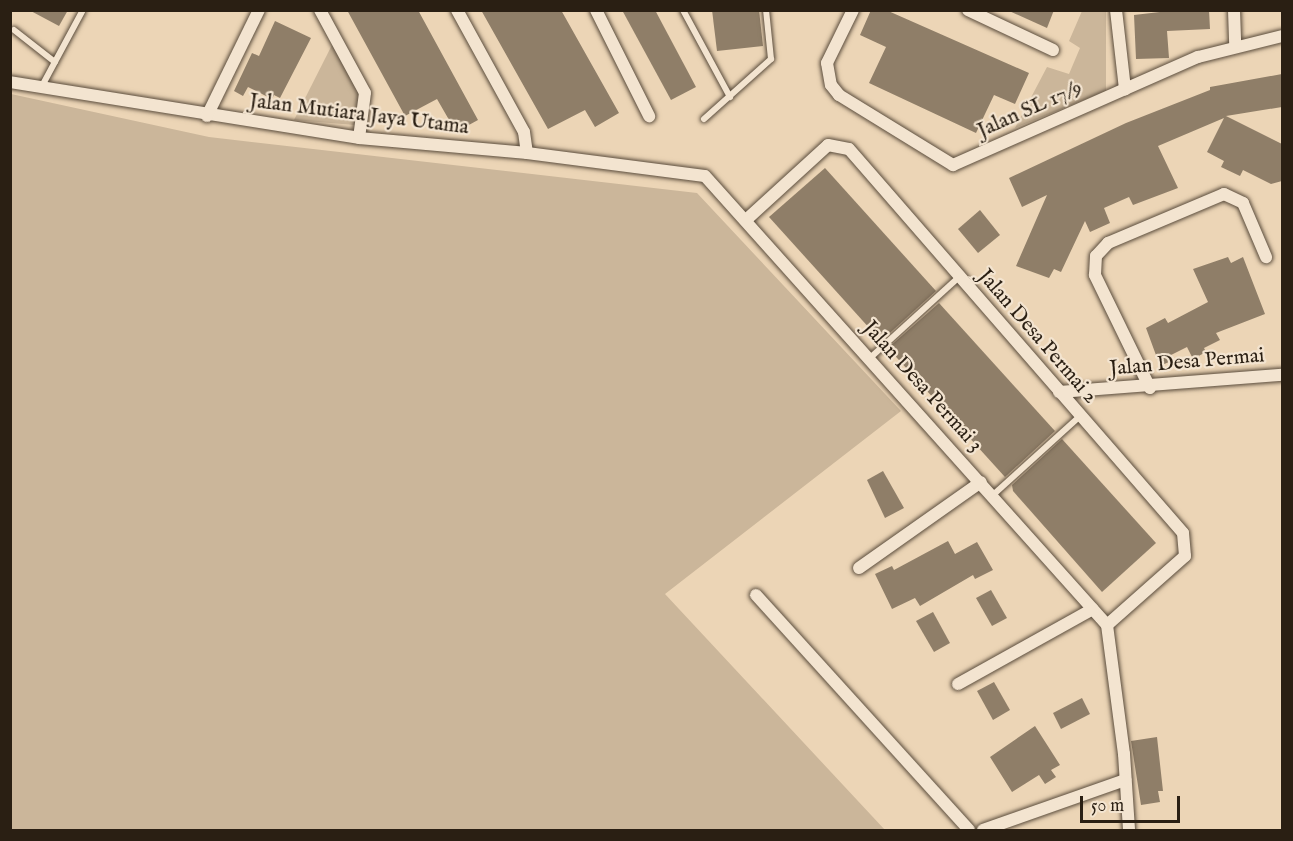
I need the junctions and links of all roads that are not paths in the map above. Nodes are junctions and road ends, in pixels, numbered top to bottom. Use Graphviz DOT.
graph roads {
  1 [pos="83,10"];
  2 [pos="259,10"];
  3 [pos="320,10"];
  4 [pos="458,10"];
  5 [pos="596,10"];
  6 [pos="683,10"];
  7 [pos="766,10"];
  8 [pos="853,10"];
  9 [pos="968,10"];
  10 [pos="1116,10"];
  11 [pos="1234,10"];
  12 [pos="14,30"];
  13 [pos="1282,36"];
  14 [pos="1235,45"];
  15 [pos="1053,50"];
  16 [pos="56,62"];
  17 [pos="10,82"];
  18 [pos="1125,89"];
  19 [pos="41,90"];
  20 [pos="730,97"];
  21 [pos="207,116"];
  22 [pos="649,116"];
  23 [pos="704,119"];
  24 [pos="359,138"];
  25 [pos="526,153"];
  26 [pos="705,176"];
  27 [pos="746,220"];
  28 [pos="1266,257"];
  29 [pos="959,277"];
  30 [pos="870,358"];
  31 [pos="1282,375"];
  32 [pos="1150,387"];
  33 [pos="1059,392"];
  34 [pos="1080,416"];
  35 [pos="981,482"];
  36 [pos="993,495"];
  37 [pos="860,568"];
  38 [pos="756,595"];
  39 [pos="1093,609"];
  40 [pos="1107,625"];
  41 [pos="958,684"];
  42 [pos="1125,780"];
  43 [pos="969,831"];
  44 [pos="983,831"];
  45 [pos="1129,831"];
  1 -- 16 [label="lane"];
  2 -- 21 [label="street"];
  3 -- 24 [label="street"];
  4 -- 25 [label="street"];
  5 -- 22 [label="street"];
  6 -- 20 [label="lane"];
  7 -- 20 [label="lane"];
  8 -- 18 [label="street, Jalan SL 17/9"];
  9 -- 15 [label="street"];
  10 -- 18 [label="street"];
  11 -- 14 [label="street"];
  12 -- 16 [label="lane"];
  13 -- 14 [label="street, Jalan SL 17/9"];
  14 -- 18 [label="street, Jalan SL 17/9"];
  16 -- 19 [label="lane"];
  17 -- 19 [label="street, Jalan Mutiara Jaya Utama"];
  19 -- 21 [label="street, Jalan Mutiara Jaya Utama"];
  20 -- 23 [label="lane"];
  21 -- 24 [label="street, Jalan Mutiara Jaya Utama"];
  24 -- 25 [label="street, Jalan Mutiara Jaya Utama"];
  25 -- 26 [label="street, Jalan Mutiara Jaya Utama"];
  26 -- 27 [label="street, Jalan Desa Permai 3"];
  27 -- 29 [label="street, Jalan Desa Permai 2"];
  27 -- 30 [label="street, Jalan Desa Permai 3"];
  28 -- 32 [label="street"];
  29 -- 30 [label="lane"];
  29 -- 33 [label="street, Jalan Desa Permai 2"];
  30 -- 35 [label="street, Jalan Desa Permai 3"];
  31 -- 32 [label="street, Jalan Desa Permai"];
  32 -- 33 [label="street, Jalan Desa Permai"];
  33 -- 34 [label="street, Jalan Desa Permai 2"];
  34 -- 36 [label="lane"];
  34 -- 40 [label="street, Jalan Desa Permai 2"];
  35 -- 36 [label="street, Jalan Desa Permai 3"];
  35 -- 37 [label="street"];
  36 -- 39 [label="street, Jalan Desa Permai 3"];
  38 -- 43 [label="street"];
  39 -- 40 [label="street, Jalan Desa Permai 3"];
  39 -- 41 [label="street"];
  40 -- 42 [label="street"];
  42 -- 44 [label="street"];
  42 -- 45 [label="street"];
}
